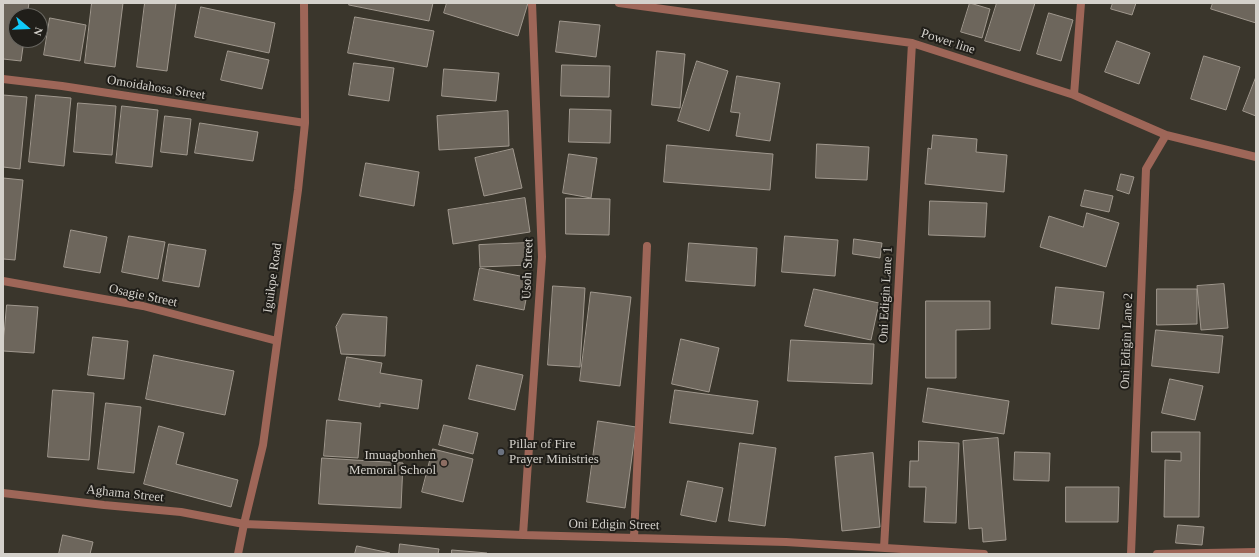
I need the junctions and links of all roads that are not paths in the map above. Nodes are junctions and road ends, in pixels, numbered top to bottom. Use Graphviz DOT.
graph roads {
  1 [pos="304,3"];
  2 [pos="532,3"];
  3 [pos="619,3"];
  4 [pos="1081,3"];
  5 [pos="912,43"];
  6 [pos="3,79"];
  7 [pos="1074,95"];
  8 [pos="304,122"];
  9 [pos="1166,135"];
  10 [pos="1256,157"];
  11 [pos="647,246"];
  12 [pos="3,281"];
  13 [pos="277,341"];
  14 [pos="3,493"];
  15 [pos="244,524"];
  16 [pos="523,535"];
  17 [pos="634,538"];
  18 [pos="884,548"];
  19 [pos="1256,552"];
  20 [pos="238,554"];
  21 [pos="984,554"];
  22 [pos="1131,554"];
  23 [pos="1157,554"];
  1 -- 8 [label="street, Iguikpe Road"];
  2 -- 16 [label="street, Usoh Street"];
  3 -- 5 [label="street, Power line"];
  4 -- 7 [label="street"];
  5 -- 7 [label="street, Power line"];
  5 -- 18 [label="street, Oni Edigin Lane 1"];
  6 -- 8 [label="street, Omoidahosa Street"];
  7 -- 9 [label="street, Power line"];
  8 -- 13 [label="street, Iguikpe Road"];
  9 -- 10 [label="street, Power line"];
  9 -- 22 [label="street, Oni Edigin Lane 2"];
  11 -- 17 [label="street"];
  12 -- 13 [label="street, Osagie Street"];
  13 -- 15 [label="street, Iguikpe Road"];
  14 -- 15 [label="street, Aghama Street"];
  15 -- 16 [label="street, Oni Edigin Street"];
  15 -- 20 [label="street, Iguikpe Road"];
  16 -- 17 [label="street, Oni Edigin Street"];
  17 -- 18 [label="street, Oni Edigin Street"];
  18 -- 21 [label="street, Oni Edigin Street"];
  19 -- 23 [label="street"];
}
